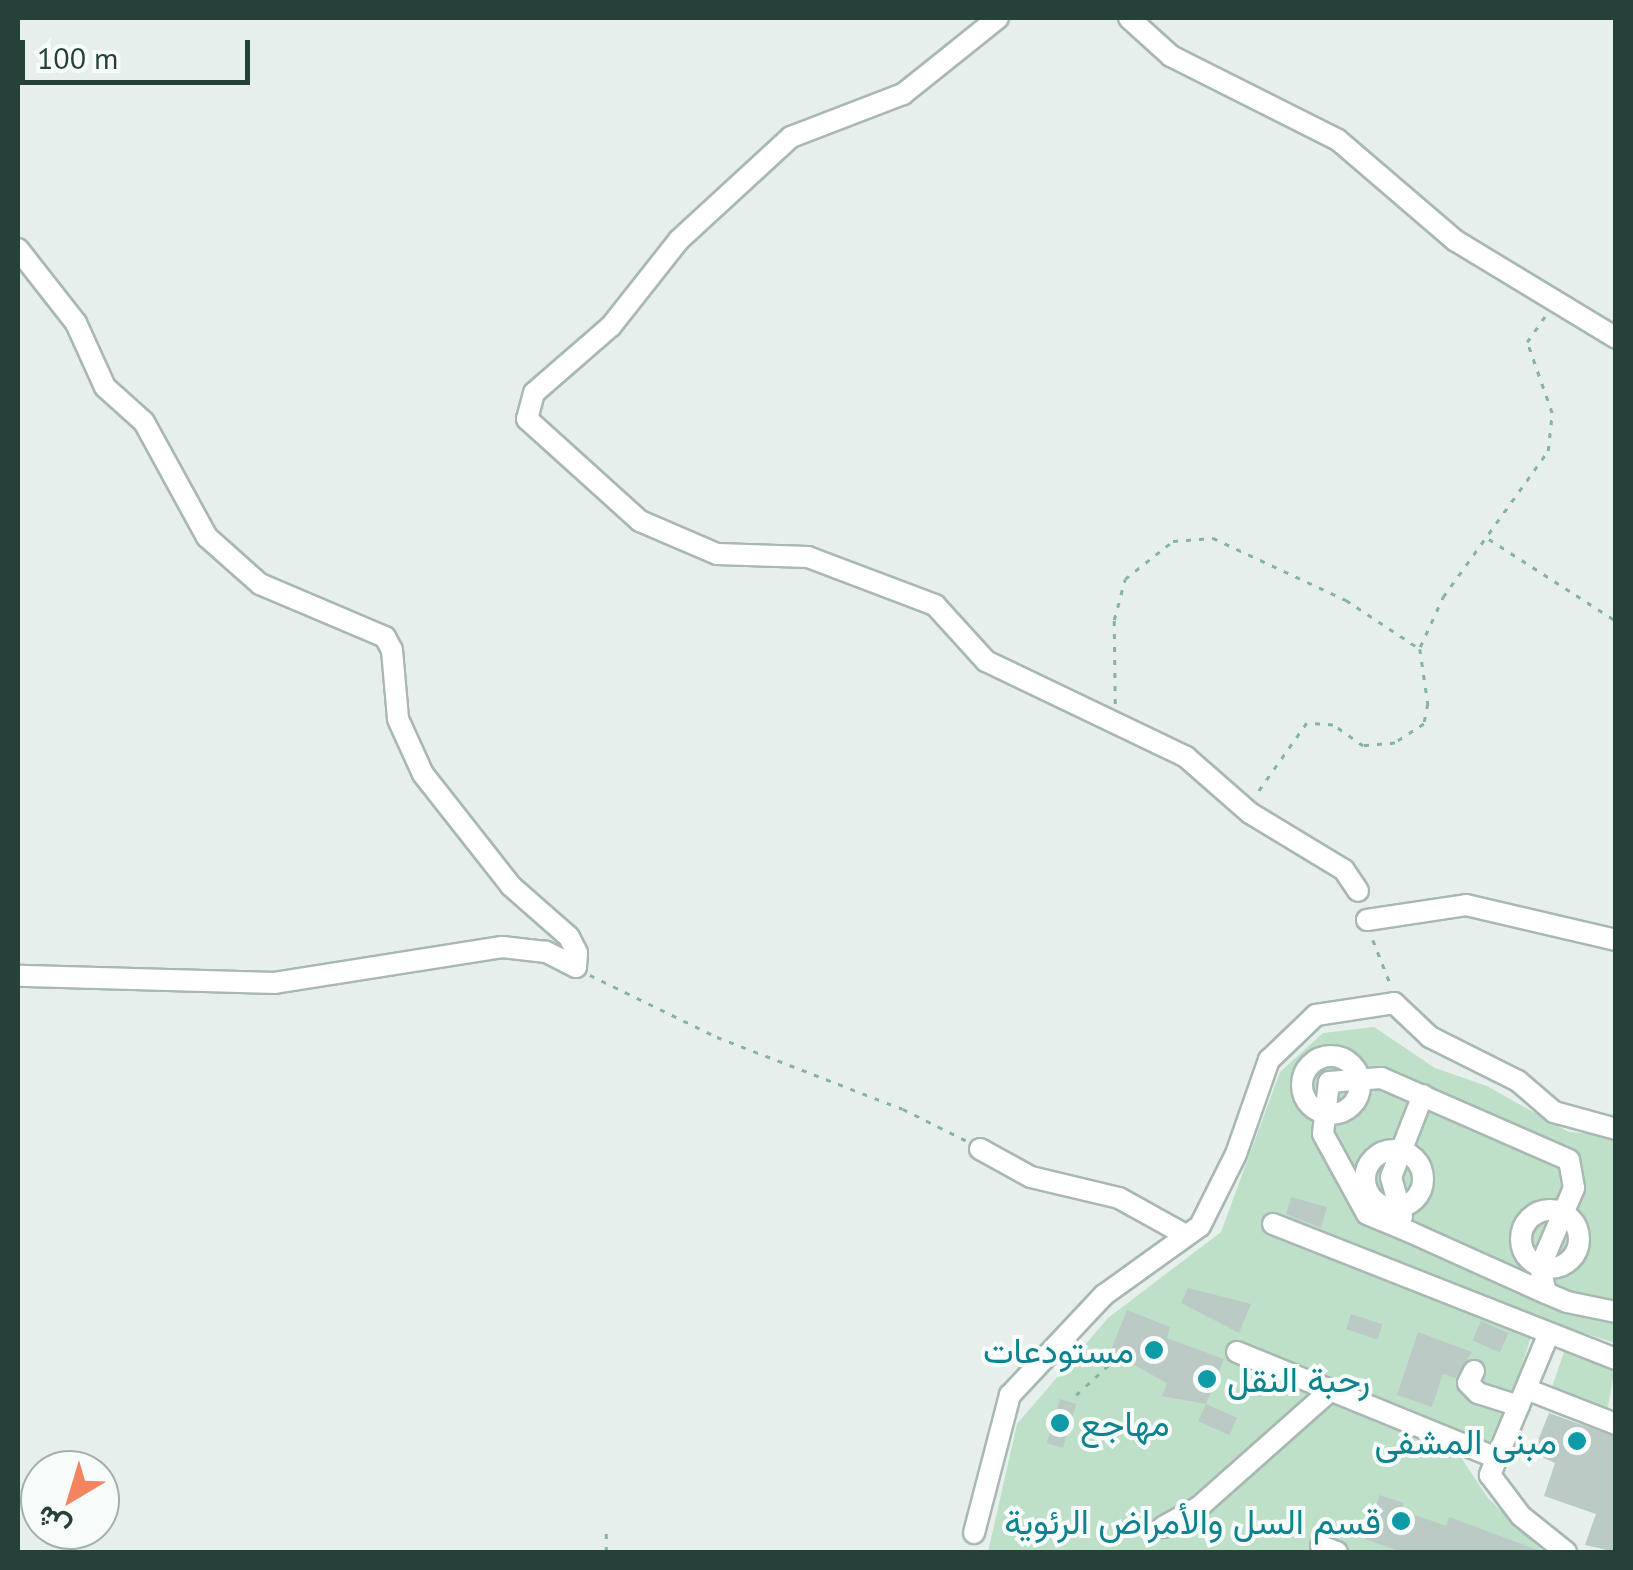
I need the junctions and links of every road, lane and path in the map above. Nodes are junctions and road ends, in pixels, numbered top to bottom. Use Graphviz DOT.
graph roads {
  1 [pos="998,18"];
  2 [pos="1129,18"];
  3 [pos="18,249"];
  4 [pos="1555,305"];
  5 [pos="1616,338"];
  6 [pos="1487,538"];
  7 [pos="1616,620"];
  8 [pos="1420,649"];
  9 [pos="1116,720"];
  10 [pos="1247,810"];
  11 [pos="1358,890"];
  12 [pos="1367,920"];
  13 [pos="1616,940"];
  14 [pos="576,967"];
  15 [pos="18,976"];
  16 [pos="1394,1003"];
  17 [pos="1360,1080"];
  18 [pos="1423,1095"];
  19 [pos="1324,1113"];
  20 [pos="1616,1129"];
  21 [pos="980,1148"];
  22 [pos="1401,1151"];
  23 [pos="1398,1208"];
  24 [pos="1561,1213"];
  25 [pos="1273,1224"];
  26 [pos="1410,1232"];
  27 [pos="1184,1234"];
  28 [pos="1540,1267"];
  29 [pos="1546,1293"];
  30 [pos="1616,1312"];
  31 [pos="1549,1333"];
  32 [pos="1237,1352"];
  33 [pos="1114,1360"];
  34 [pos="1616,1360"];
  35 [pos="1474,1371"];
  36 [pos="1330,1390"];
  37 [pos="1076,1396"];
  38 [pos="1522,1398"];
  39 [pos="1616,1424"];
  40 [pos="1497,1458"];
  41 [pos="1164,1528"];
  42 [pos="974,1532"];
  43 [pos="606,1534"];
  44 [pos="606,1552"];
  45 [pos="1566,1552"];
  1 -- 9 [label="street"];
  2 -- 4 [label="street"];
  3 -- 14 [label="street"];
  4 -- 5 [label="street"];
  4 -- 6 [label="path"];
  6 -- 7 [label="path"];
  6 -- 8 [label="path"];
  8 -- 9 [label="path"];
  8 -- 10 [label="path"];
  9 -- 10 [label="street"];
  10 -- 11 [label="street"];
  12 -- 13 [label="street"];
  12 -- 16 [label="path"];
  14 -- 15 [label="street"];
  14 -- 21 [label="path"];
  16 -- 20 [label="street"];
  16 -- 27 [label="street"];
  17 -- 18 [label="street"];
  17 -- 19 [label="street"];
  17 -- 19 [label="street"];
  18 -- 22 [label="street"];
  18 -- 24 [label="street"];
  19 -- 26 [label="street"];
  21 -- 27 [label="street"];
  22 -- 23 [label="street"];
  22 -- 23 [label="street"];
  23 -- 26 [label="street"];
  24 -- 28 [label="street"];
  24 -- 28 [label="street"];
  24 -- 28 [label="street"];
  25 -- 31 [label="street"];
  26 -- 29 [label="street"];
  27 -- 42 [label="street"];
  28 -- 29 [label="street"];
  29 -- 30 [label="street"];
  31 -- 34 [label="street"];
  31 -- 38 [label="street"];
  32 -- 36 [label="street"];
  33 -- 37 [label="path"];
  35 -- 38 [label="street"];
  36 -- 40 [label="street"];
  36 -- 41 [label="street"];
  38 -- 39 [label="street"];
  38 -- 40 [label="street"];
  40 -- 45 [label="street"];
  43 -- 44 [label="path"];
}
